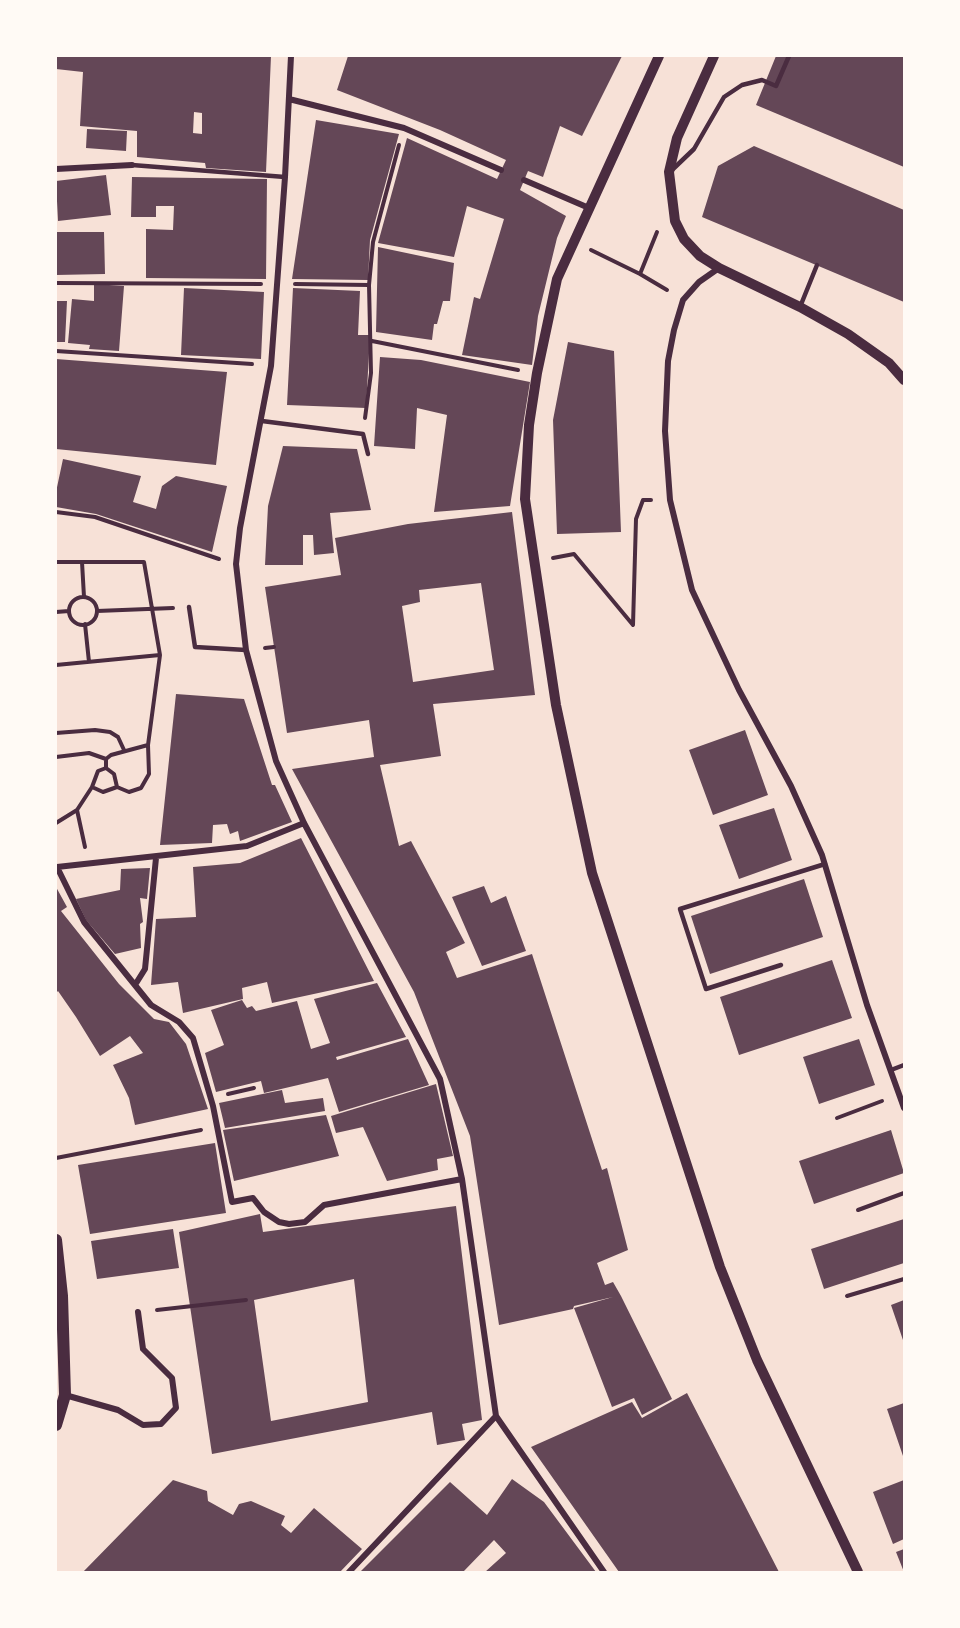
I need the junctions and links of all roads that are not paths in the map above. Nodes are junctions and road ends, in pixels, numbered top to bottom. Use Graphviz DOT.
graph roads {
  1 [pos="291,56"];
  2 [pos="658,56"];
  3 [pos="714,56"];
  4 [pos="789,56"];
  5 [pos="289,99"];
  6 [pos="132,165"];
  7 [pos="56,169"];
  8 [pos="501,170"];
  9 [pos="669,172"];
  10 [pos="285,177"];
  11 [pos="524,180"];
  12 [pos="589,208"];
  13 [pos="817,265"];
  14 [pos="718,268"];
  15 [pos="800,307"];
  16 [pos="889,363"];
  17 [pos="904,370"];
  18 [pos="904,380"];
  19 [pos="262,422"];
  20 [pos="368,454"];
  21 [pos="189,607"];
  22 [pos="246,650"];
  23 [pos="304,823"];
  24 [pos="156,858"];
  25 [pos="825,864"];
  26 [pos="781,965"];
  27 [pos="135,985"];
  28 [pos="904,1065"];
  29 [pos="891,1070"];
  30 [pos="904,1108"];
  31 [pos="462,1179"];
  32 [pos="56,1240"];
  33 [pos="138,1312"];
  34 [pos="65,1395"];
  35 [pos="496,1416"];
  36 [pos="56,1425"];
  37 [pos="349,1572"];
  38 [pos="604,1572"];
  39 [pos="858,1572"];
  1 -- 5 [label="street"];
  2 -- 12 [label="street"];
  3 -- 9 [label="street"];
  4 -- 9 [label="lane"];
  5 -- 8 [label="street"];
  5 -- 10 [label="street"];
  6 -- 7 [label="street"];
  6 -- 10 [label="lane"];
  9 -- 14 [label="street"];
  10 -- 19 [label="street"];
  11 -- 12 [label="street"];
  12 -- 39 [label="street"];
  13 -- 15 [label="lane"];
  14 -- 15 [label="street"];
  14 -- 25 [label="street"];
  15 -- 16 [label="street"];
  16 -- 17 [label="street"];
  16 -- 18 [label="street"];
  19 -- 20 [label="lane"];
  19 -- 22 [label="street"];
  21 -- 22 [label="lane"];
  22 -- 23 [label="street"];
  23 -- 24 [label="street"];
  23 -- 31 [label="street"];
  24 -- 27 [label="street"];
  24 -- 27 [label="street"];
  25 -- 26 [label="lane"];
  25 -- 29 [label="street"];
  27 -- 31 [label="street"];
  28 -- 29 [label="lane"];
  29 -- 30 [label="street"];
  31 -- 35 [label="street"];
  32 -- 34 [label="main road"];
  33 -- 34 [label="street"];
  34 -- 36 [label="main road"];
  35 -- 37 [label="street"];
  35 -- 38 [label="street"];
}
